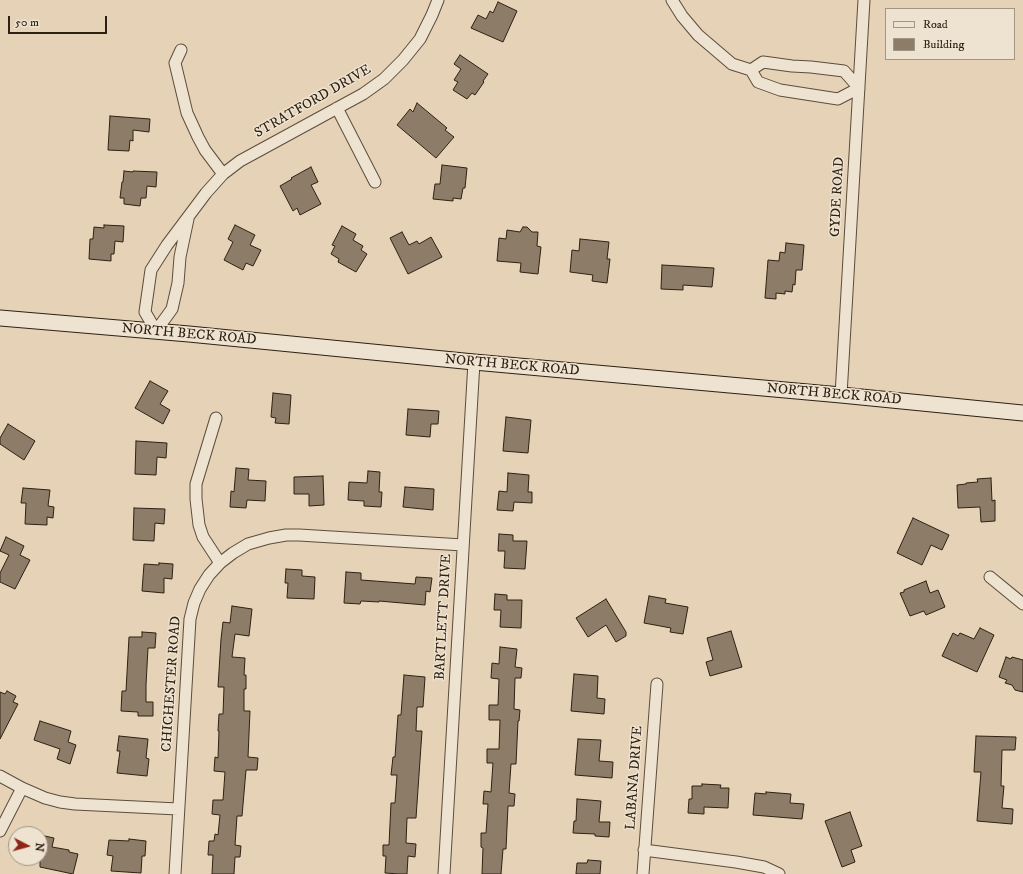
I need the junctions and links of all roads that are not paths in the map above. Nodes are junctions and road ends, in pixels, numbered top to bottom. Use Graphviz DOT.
graph roads {
  1 [pos="438,0"];
  2 [pos="672,0"];
  3 [pos="864,0"];
  4 [pos="181,50"];
  5 [pos="751,70"];
  6 [pos="859,88"];
  7 [pos="337,108"];
  8 [pos="223,174"];
  9 [pos="375,182"];
  10 [pos="188,218"];
  11 [pos="0,318"];
  12 [pos="156,331"];
  13 [pos="474,362"];
  14 [pos="841,395"];
  15 [pos="1023,413"];
  16 [pos="216,418"];
  17 [pos="463,545"];
  18 [pos="220,563"];
  19 [pos="990,577"];
  20 [pos="1023,604"];
  21 [pos="657,684"];
  22 [pos="0,776"];
  23 [pos="22,788"];
  24 [pos="178,809"];
  25 [pos="0,831"];
  26 [pos="644,850"];
  27 [pos="174,874"];
  28 [pos="444,874"];
  29 [pos="643,874"];
  30 [pos="780,874"];
  1 -- 7 [label="street, STRATFORD DRIVE"];
  2 -- 5 [label="street"];
  3 -- 6 [label="street, GYDE ROAD"];
  4 -- 8 [label="street"];
  5 -- 6 [label="street"];
  5 -- 6 [label="street"];
  6 -- 14 [label="street, GYDE ROAD"];
  7 -- 8 [label="street, STRATFORD DRIVE"];
  7 -- 9 [label="street"];
  8 -- 10 [label="street, STRATFORD DRIVE"];
  10 -- 12 [label="street, STRATFORD DRIVE"];
  10 -- 12 [label="street, STRATFORD DRIVE"];
  11 -- 12 [label="main road, NORTH BECK ROAD"];
  12 -- 13 [label="main road, NORTH BECK ROAD"];
  13 -- 14 [label="main road, NORTH BECK ROAD"];
  13 -- 17 [label="street, BARTLETT DRIVE"];
  14 -- 15 [label="main road, NORTH BECK ROAD"];
  16 -- 18 [label="street"];
  17 -- 18 [label="street, CHICHESTER ROAD"];
  17 -- 28 [label="street, BARTLETT DRIVE"];
  18 -- 24 [label="street, CHICHESTER ROAD"];
  19 -- 20 [label="street"];
  21 -- 26 [label="street, LABANA DRIVE"];
  22 -- 23 [label="street"];
  23 -- 24 [label="street"];
  23 -- 25 [label="street"];
  24 -- 27 [label="street, CHICHESTER ROAD"];
  26 -- 29 [label="street, LABANA DRIVE"];
  26 -- 30 [label="street"];
}
